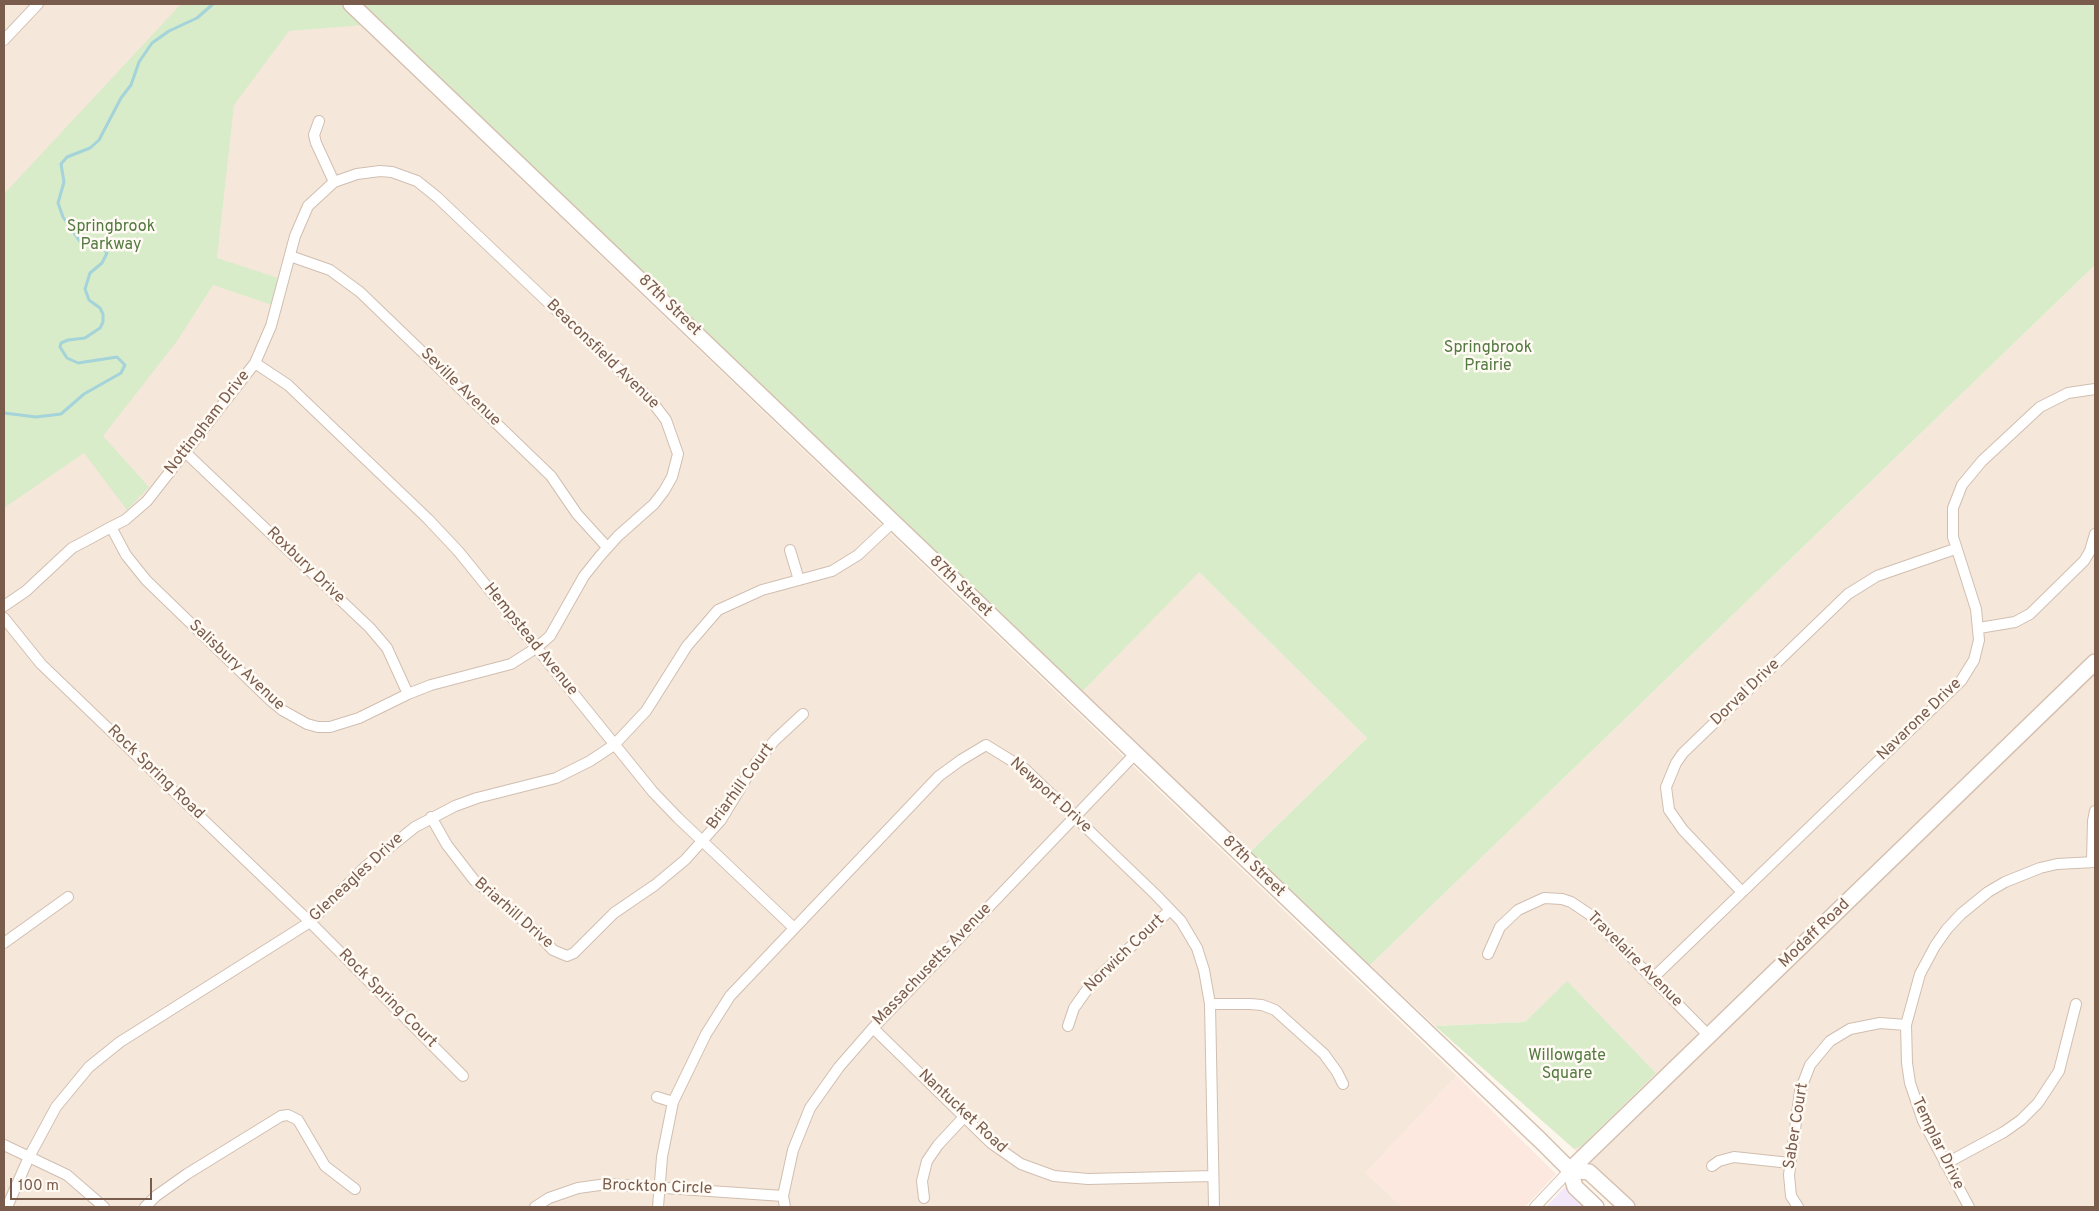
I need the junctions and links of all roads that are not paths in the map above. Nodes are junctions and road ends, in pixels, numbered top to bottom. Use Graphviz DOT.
graph roads {
  1 [pos="38,4"];
  2 [pos="351,4"];
  3 [pos="4,40"];
  4 [pos="319,121"];
  5 [pos="334,182"];
  6 [pos="290,256"];
  7 [pos="255,363"];
  8 [pos="2095,389"];
  9 [pos="185,452"];
  10 [pos="892,523"];
  11 [pos="111,527"];
  12 [pos="2095,534"];
  13 [pos="607,547"];
  14 [pos="1955,549"];
  15 [pos="790,550"];
  16 [pos="799,580"];
  17 [pos="4,606"];
  18 [pos="4,618"];
  19 [pos="1979,628"];
  20 [pos="536,648"];
  21 [pos="2095,662"];
  22 [pos="408,694"];
  23 [pos="803,714"];
  24 [pos="614,744"];
  25 [pos="1135,754"];
  26 [pos="2095,811"];
  27 [pos="431,817"];
  28 [pos="1075,817"];
  29 [pos="701,840"];
  30 [pos="2094,862"];
  31 [pos="1742,892"];
  32 [pos="68,897"];
  33 [pos="1170,910"];
  34 [pos="310,922"];
  35 [pos="794,928"];
  36 [pos="4,943"];
  37 [pos="1488,954"];
  38 [pos="1652,979"];
  39 [pos="1210,1004"];
  40 [pos="2076,1004"];
  41 [pos="1906,1025"];
  42 [pos="1068,1026"];
  43 [pos="873,1028"];
  44 [pos="1709,1036"];
  45 [pos="463,1076"];
  46 [pos="1342,1084"];
  47 [pos="657,1097"];
  48 [pos="673,1102"];
  49 [pos="964,1117"];
  50 [pos="4,1145"];
  51 [pos="29,1157"];
  52 [pos="1790,1163"];
  53 [pos="1945,1164"];
  54 [pos="1712,1166"];
  55 [pos="1570,1170"];
  56 [pos="1213,1176"];
  57 [pos="660,1186"];
  58 [pos="355,1189"];
  59 [pos="783,1196"];
  60 [pos="924,1198"];
  61 [pos="7,1207"];
  62 [pos="104,1207"];
  63 [pos="145,1207"];
  64 [pos="535,1207"];
  65 [pos="658,1207"];
  66 [pos="785,1207"];
  67 [pos="1214,1207"];
  68 [pos="1535,1207"];
  69 [pos="1596,1207"];
  70 [pos="1627,1207"];
  71 [pos="1798,1207"];
  72 [pos="1969,1207"];
  1 -- 3 [label="street"];
  2 -- 10 [label="street, 87th Street"];
  4 -- 5 [label="street"];
  5 -- 6 [label="street, Nottingham Drive"];
  5 -- 13 [label="street, Beaconsfield Avenue"];
  6 -- 7 [label="street, Nottingham Drive"];
  6 -- 13 [label="street, Seville Avenue"];
  7 -- 9 [label="street, Nottingham Drive"];
  7 -- 20 [label="street, Hempstead Avenue"];
  8 -- 14 [label="street, Navarone Drive"];
  9 -- 11 [label="street, Nottingham Drive"];
  9 -- 22 [label="street, Roxbury Drive"];
  10 -- 16 [label="street, Gleneagles Drive"];
  10 -- 25 [label="street, 87th Street"];
  11 -- 17 [label="street, Nottingham Drive"];
  11 -- 22 [label="street, Salisbury Avenue"];
  12 -- 19 [label="street"];
  13 -- 20 [label="street, Beaconsfield Avenue"];
  14 -- 19 [label="street, Navarone Drive"];
  14 -- 31 [label="street, Dorval Drive"];
  15 -- 16 [label="street"];
  16 -- 24 [label="street, Gleneagles Drive"];
  18 -- 34 [label="street, Rock Spring Road"];
  19 -- 31 [label="street, Navarone Drive"];
  20 -- 22 [label="street, Salisbury Avenue"];
  20 -- 24 [label="street, Hempstead Avenue"];
  21 -- 44 [label="street, Modaff Road"];
  23 -- 29 [label="street, Briarhill Court"];
  24 -- 27 [label="street, Gleneagles Drive"];
  24 -- 29 [label="street, Hempstead Avenue"];
  25 -- 28 [label="street, Massachusetts Avenue"];
  25 -- 55 [label="street, 87th Street"];
  26 -- 30 [label="street"];
  27 -- 29 [label="street, Briarhill Drive"];
  27 -- 34 [label="street, Gleneagles Drive"];
  28 -- 33 [label="street, Newport Drive"];
  28 -- 35 [label="street, Newport Drive"];
  28 -- 43 [label="street, Massachusetts Avenue"];
  29 -- 35 [label="street, Hempstead Avenue"];
  30 -- 41 [label="street, Templar Drive"];
  31 -- 38 [label="street, Navarone Drive"];
  32 -- 36 [label="street"];
  33 -- 39 [label="street, Newport Drive"];
  33 -- 42 [label="street, Norwich Court"];
  34 -- 45 [label="street, Rock Spring Court"];
  34 -- 51 [label="street, Gleneagles Drive"];
  35 -- 48 [label="street, Newport Drive"];
  37 -- 38 [label="street, Travelaire Avenue"];
  38 -- 44 [label="street, Travelaire Avenue"];
  39 -- 46 [label="street"];
  39 -- 56 [label="street, Newport Drive"];
  40 -- 53 [label="street"];
  41 -- 52 [label="street, Saber Court"];
  41 -- 53 [label="street, Templar Drive"];
  43 -- 49 [label="street, Nantucket Road"];
  43 -- 59 [label="street, Massachusetts Avenue"];
  44 -- 55 [label="street, Modaff Road"];
  47 -- 48 [label="street"];
  48 -- 57 [label="street, Newport Drive"];
  49 -- 56 [label="street, Nantucket Road"];
  49 -- 60 [label="street"];
  50 -- 51 [label="street"];
  51 -- 61 [label="street, Gleneagles Drive"];
  51 -- 62 [label="street"];
  52 -- 54 [label="street"];
  52 -- 71 [label="street, Saber Court"];
  53 -- 72 [label="street, Templar Drive"];
  55 -- 68 [label="street, Modaff Road"];
  55 -- 69 [label="street, 87th Street"];
  55 -- 70 [label="street, 87th Street"];
  56 -- 67 [label="street, Newport Drive"];
  57 -- 59 [label="street, Brockton Circle"];
  57 -- 64 [label="street, Brockton Circle"];
  57 -- 65 [label="street, Newport Drive"];
  58 -- 63 [label="street"];
  59 -- 66 [label="street, Massachusetts Avenue"];
}
